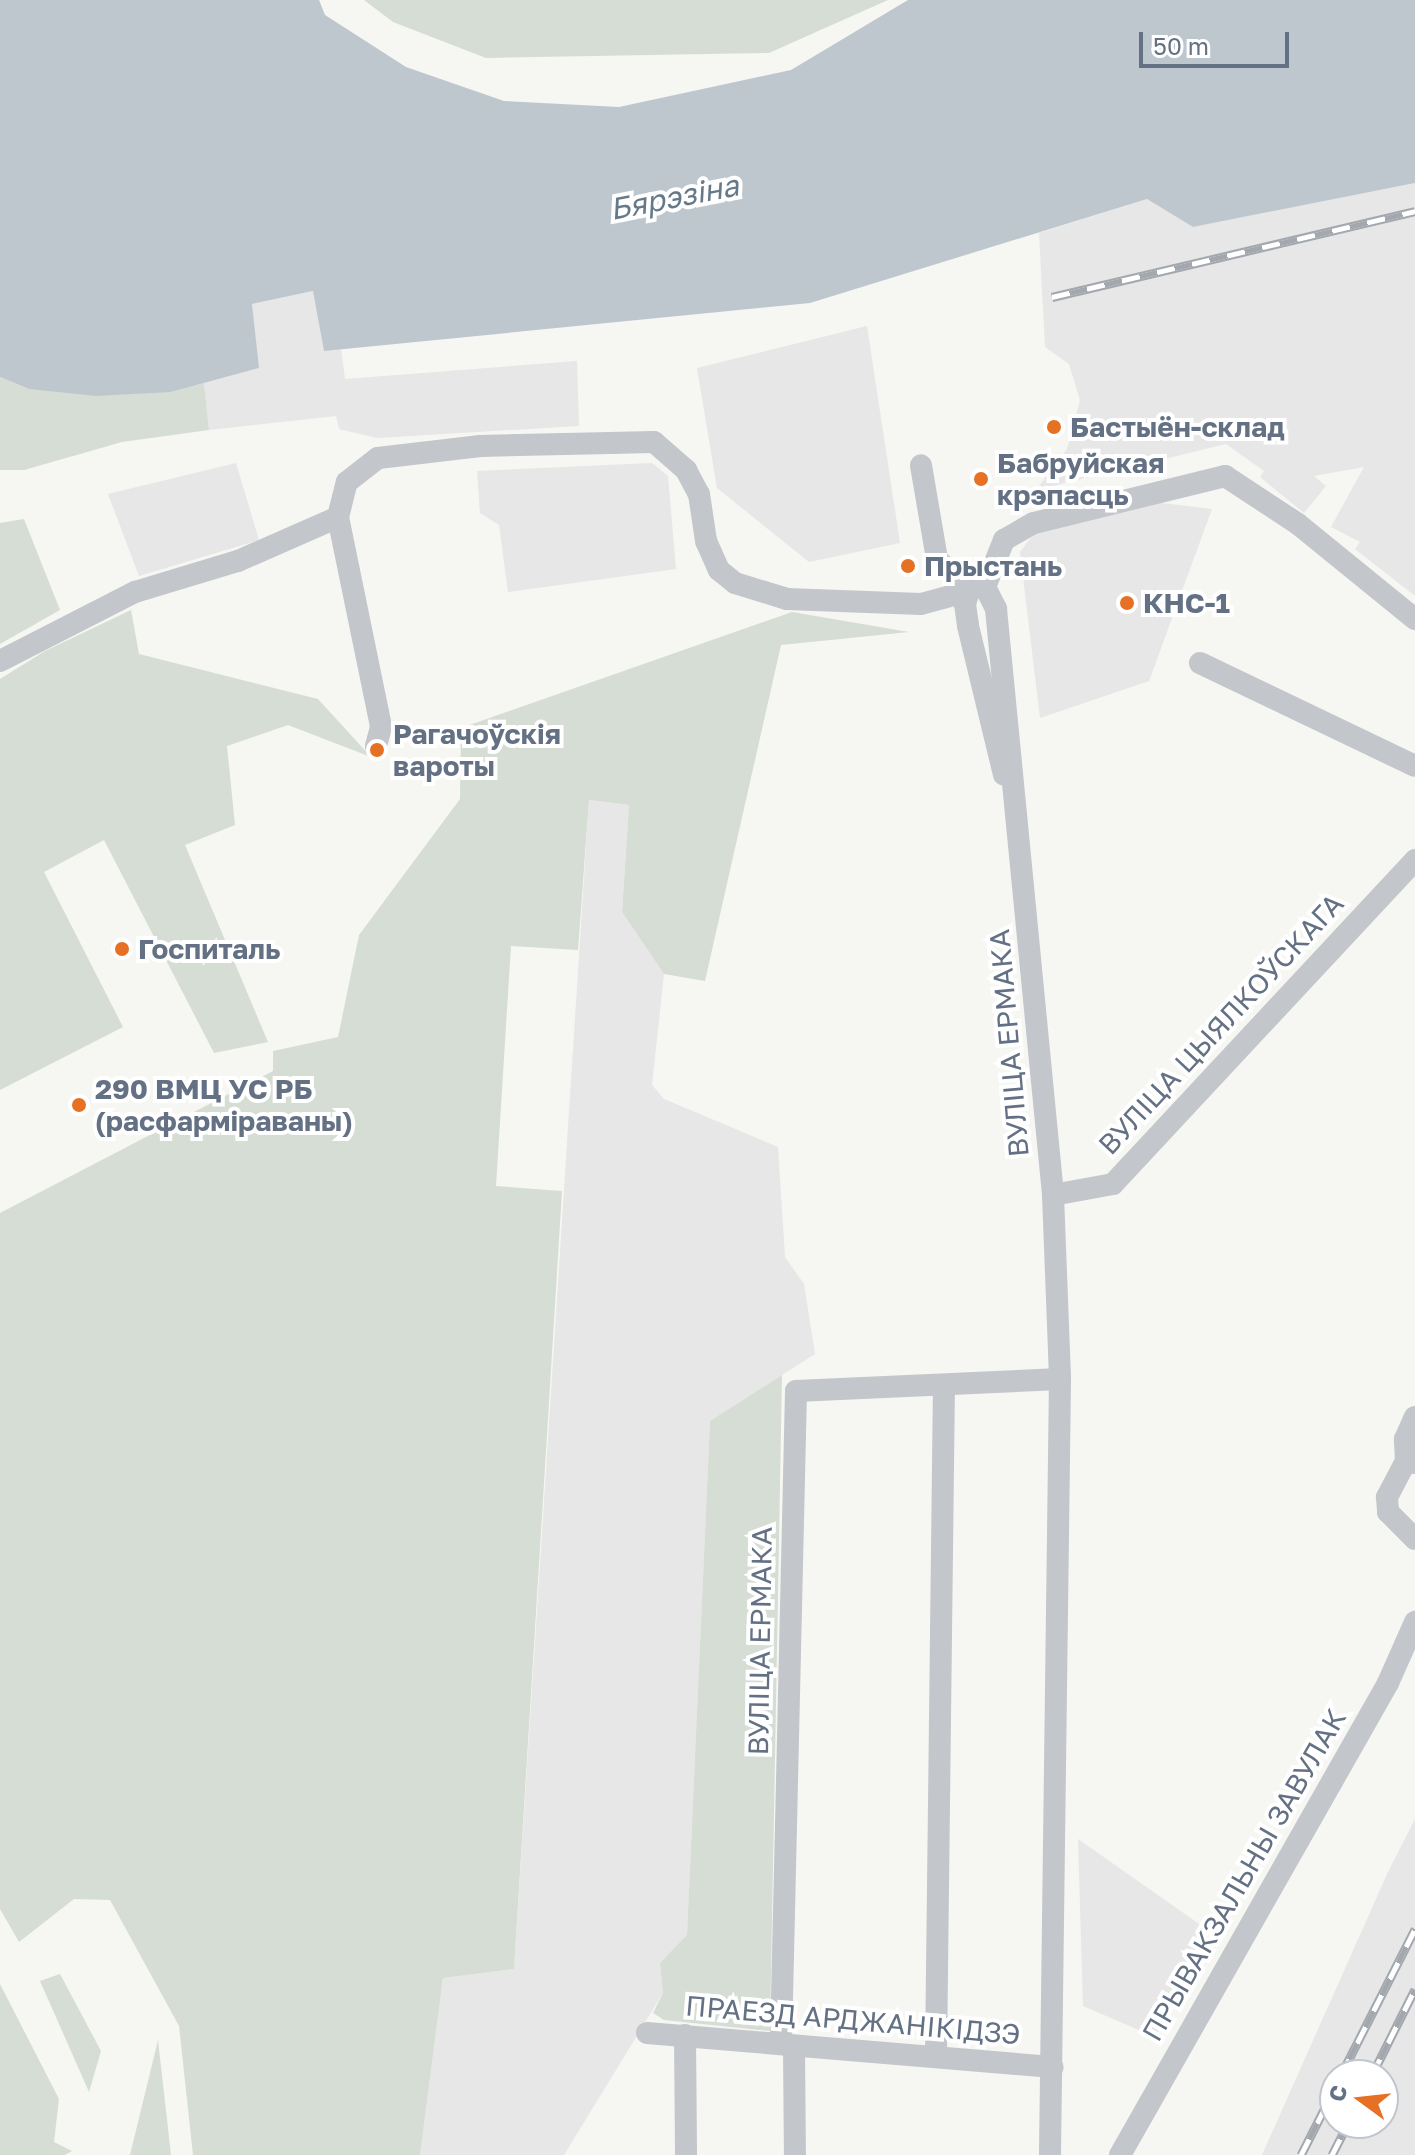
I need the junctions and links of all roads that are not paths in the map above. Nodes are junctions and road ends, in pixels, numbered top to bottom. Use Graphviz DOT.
graph roads {
  1 [pos="921,465"];
  2 [pos="338,517"];
  3 [pos="977,589"];
  4 [pos="1415,619"];
  5 [pos="0,661"];
  6 [pos="1200,663"];
  7 [pos="376,746"];
  8 [pos="1415,766"];
  9 [pos="1415,860"];
  10 [pos="1053,1195"];
  11 [pos="1060,1379"];
  12 [pos="944,1386"];
  13 [pos="1415,1417"];
  14 [pos="1411,1462"];
  15 [pos="1415,1539"];
  16 [pos="1415,1622"];
  17 [pos="647,2033"];
  18 [pos="685,2035"];
  19 [pos="787,2045"];
  20 [pos="936,2056"];
  21 [pos="1053,2067"];
  22 [pos="686,2155"];
  23 [pos="795,2155"];
  24 [pos="1050,2155"];
  25 [pos="1120,2155"];
  1 -- 3 [label="street"];
  2 -- 3 [label="street"];
  2 -- 5 [label="street"];
  2 -- 7 [label="street"];
  3 -- 4 [label="street"];
  3 -- 10 [label="street, ВУЛІЦА ЕРМАКА"];
  6 -- 8 [label="street"];
  9 -- 10 [label="street, ВУЛІЦА ЦЫЯЛКОЎСКАГА"];
  10 -- 11 [label="street, ВУЛІЦА ЕРМАКА"];
  11 -- 12 [label="street, ВУЛІЦА ЕРМАКА"];
  11 -- 21 [label="street, ВУЛІЦА ЕРМАКА"];
  12 -- 19 [label="street, ВУЛІЦА ЕРМАКА"];
  12 -- 20 [label="street"];
  13 -- 14 [label="street"];
  14 -- 15 [label="street"];
  16 -- 25 [label="street, ПРЫВАКЗАЛЬНЫ ЗАВУЛАК"];
  17 -- 18 [label="street, ПРАЕЗД АРДЖАНІКІДЗЭ"];
  18 -- 19 [label="street, ПРАЕЗД АРДЖАНІКІДЗЭ"];
  18 -- 22 [label="street"];
  19 -- 20 [label="street, ПРАЕЗД АРДЖАНІКІДЗЭ"];
  19 -- 23 [label="street, ВУЛІЦА ЕРМАКА"];
  20 -- 21 [label="street, ПРАЕЗД АРДЖАНІКІДЗЭ"];
  21 -- 24 [label="street, ВУЛІЦА ЕРМАКА"];
}
